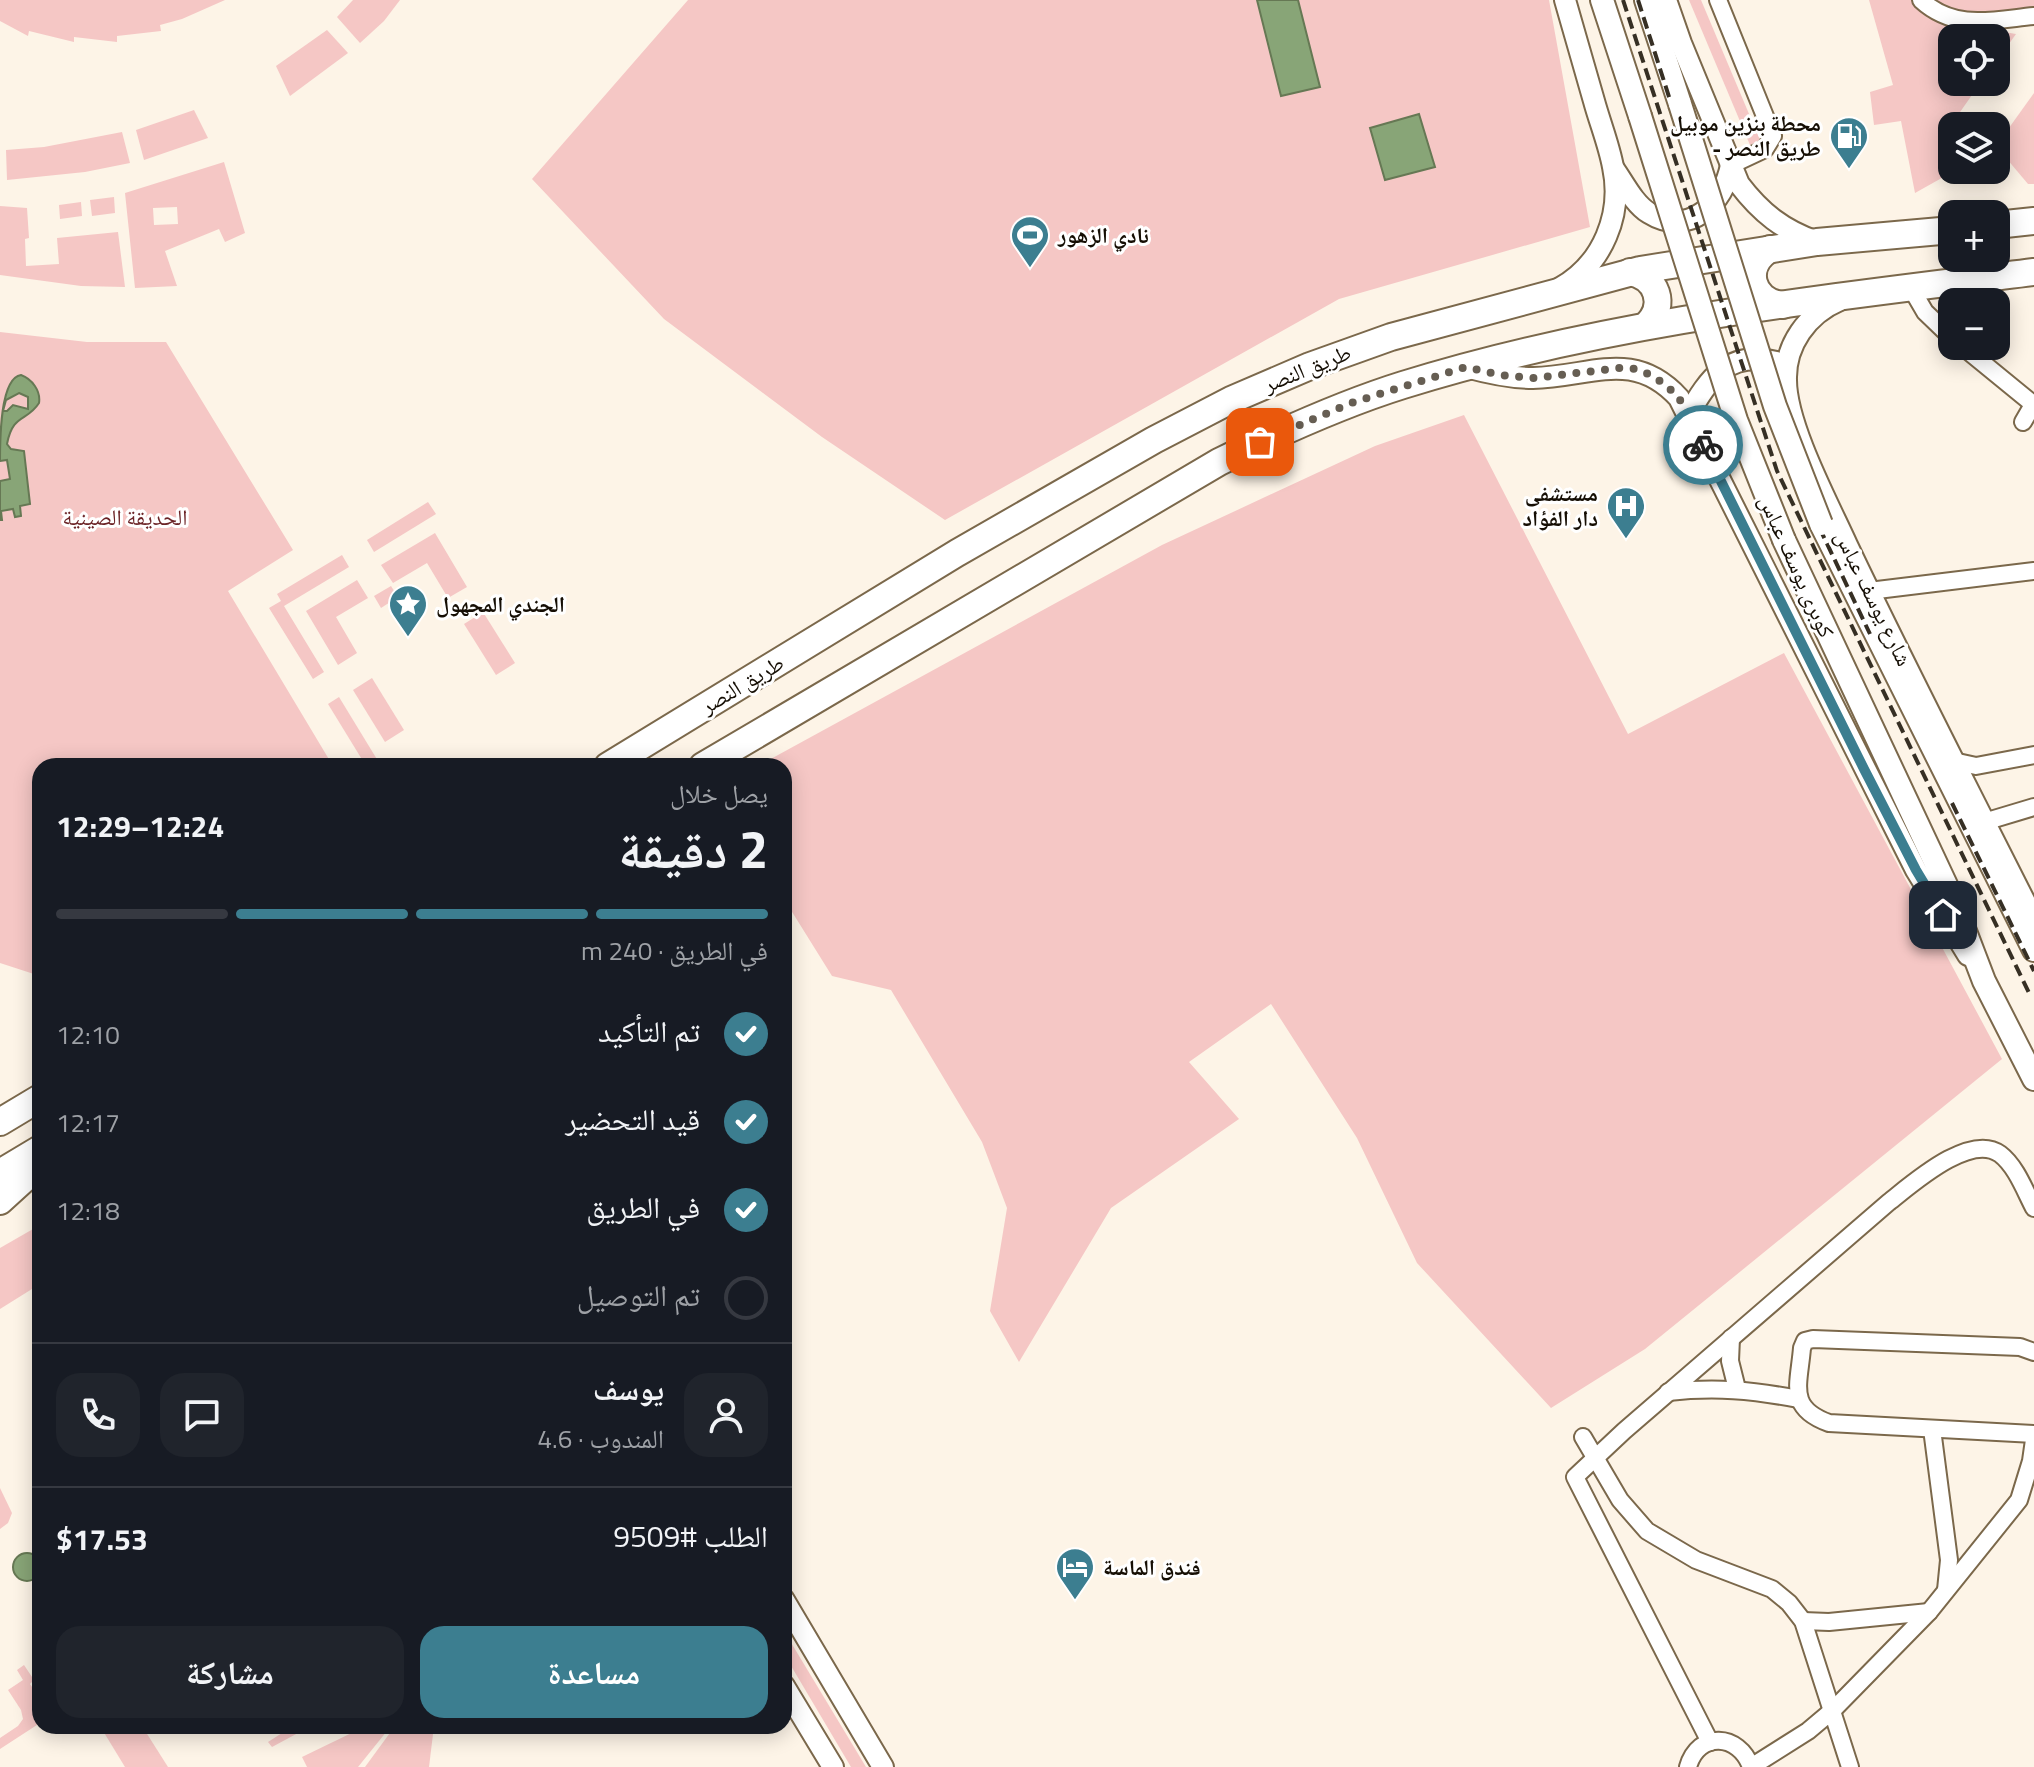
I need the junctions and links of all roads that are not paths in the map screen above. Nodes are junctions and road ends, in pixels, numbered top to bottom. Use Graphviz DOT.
graph roads {
  1 [pos="1565,0"];
  2 [pos="1602,0"];
  3 [pos="1646,0"];
  4 [pos="1666,0"];
  5 [pos="1718,0"];
  6 [pos="1921,0"];
  7 [pos="2034,16"];
  8 [pos="1731,165"];
  9 [pos="1614,169"];
  10 [pos="2034,221"];
  11 [pos="2010,224"];
  12 [pos="1938,231"];
  13 [pos="1817,242"];
  14 [pos="1770,249"];
  15 [pos="1630,272"];
  16 [pos="2034,272"];
  17 [pos="1911,288"];
  18 [pos="1555,291"];
  19 [pos="1859,295"];
  20 [pos="1783,305"];
  21 [pos="1647,325"];
  22 [pos="1938,325"];
  23 [pos="1979,360"];
  24 [pos="1466,367"];
  25 [pos="1787,367"];
  26 [pos="2033,403"];
  27 [pos="1688,415"];
  28 [pos="2023,422"];
  29 [pos="2034,571"];
  30 [pos="1869,591"];
  31 [pos="2034,755"];
  32 [pos="621,758"];
  33 [pos="717,758"];
  34 [pos="1953,761"];
  35 [pos="2034,807"];
  36 [pos="1984,822"];
  37 [pos="2027,890"];
  38 [pos="2034,920"];
  39 [pos="2034,950"];
  40 [pos="1984,981"];
  41 [pos="2034,1079"];
  42 [pos="32,1103"];
  43 [pos="0,1122"];
  44 [pos="32,1154"];
  45 [pos="32,1172"];
  46 [pos="0,1173"];
  47 [pos="0,1201"];
  48 [pos="2034,1208"];
  49 [pos="1731,1338"];
  50 [pos="2034,1352"];
  51 [pos="1737,1389"];
  52 [pos="1668,1392"];
  53 [pos="1798,1399"];
  54 [pos="1932,1429"];
  55 [pos="1583,1437"];
  56 [pos="2034,1437"];
  57 [pos="1595,1458"];
  58 [pos="1946,1592"];
  59 [pos="1929,1612"];
  60 [pos="792,1613"];
  61 [pos="1803,1621"];
  62 [pos="792,1699"];
  63 [pos="1833,1710"];
  64 [pos="1710,1742"];
  65 [pos="833,1767"];
  66 [pos="883,1767"];
  67 [pos="1688,1767"];
  68 [pos="1751,1767"];
  69 [pos="1850,1767"];
  1 -- 9 [label="street"];
  2 -- 40 [label="main road, كوبرى يوسف عباس, bridge"];
  3 -- 39 [label="main road, كوبرى يوسف عباس, bridge"];
  4 -- 8 [label="street"];
  5 -- 8 [label="street"];
  6 -- 7 [label="street"];
  8 -- 9 [label="street"];
  8 -- 13 [label="street"];
  9 -- 18 [label="street"];
  10 -- 11 [label="highway"];
  12 -- 13 [label="highway, طريق النصر"];
  13 -- 14 [label="highway, طريق النصر"];
  14 -- 15 [label="highway, طريق النصر"];
  14 -- 20 [label="highway"];
  15 -- 18 [label="highway, طريق النصر"];
  15 -- 21 [label="highway"];
  16 -- 17 [label="highway"];
  17 -- 19 [label="highway"];
  17 -- 22 [label="street"];
  18 -- 32 [label="highway, طريق النصر"];
  19 -- 20 [label="highway"];
  19 -- 25 [label="street, شارع يوسف عباس"];
  20 -- 21 [label="highway"];
  21 -- 24 [label="highway"];
  23 -- 26 [label="street"];
  24 -- 27 [label="street"];
  24 -- 33 [label="highway"];
  25 -- 27 [label="street"];
  25 -- 30 [label="street, شارع يوسف عباس"];
  26 -- 28 [label="street"];
  27 -- 40 [label="street"];
  29 -- 30 [label="street"];
  30 -- 34 [label="street, شارع يوسف عباس"];
  31 -- 34 [label="street"];
  34 -- 36 [label="street, شارع يوسف عباس"];
  35 -- 36 [label="street"];
  36 -- 37 [label="street, شارع يوسف عباس"];
  37 -- 38 [label="street, شارع يوسف عباس"];
  40 -- 41 [label="main road"];
  42 -- 43 [label="highway"];
  44 -- 46 [label="highway"];
  45 -- 47 [label="highway"];
  48 -- 49 [label="street"];
  49 -- 51 [label="street"];
  49 -- 52 [label="street"];
  50 -- 53 [label="street"];
  51 -- 52 [label="street"];
  51 -- 53 [label="street"];
  52 -- 57 [label="street"];
  53 -- 54 [label="street"];
  54 -- 56 [label="street"];
  54 -- 58 [label="street"];
  55 -- 57 [label="street"];
  56 -- 58 [label="street"];
  57 -- 61 [label="street"];
  57 -- 64 [label="street"];
  58 -- 59 [label="street"];
  59 -- 61 [label="street"];
  59 -- 63 [label="street"];
  60 -- 66 [label="street"];
  61 -- 63 [label="street"];
  62 -- 65 [label="street"];
  63 -- 68 [label="street"];
  63 -- 69 [label="street"];
  64 -- 67 [label="street"];
  64 -- 68 [label="street"];
}
